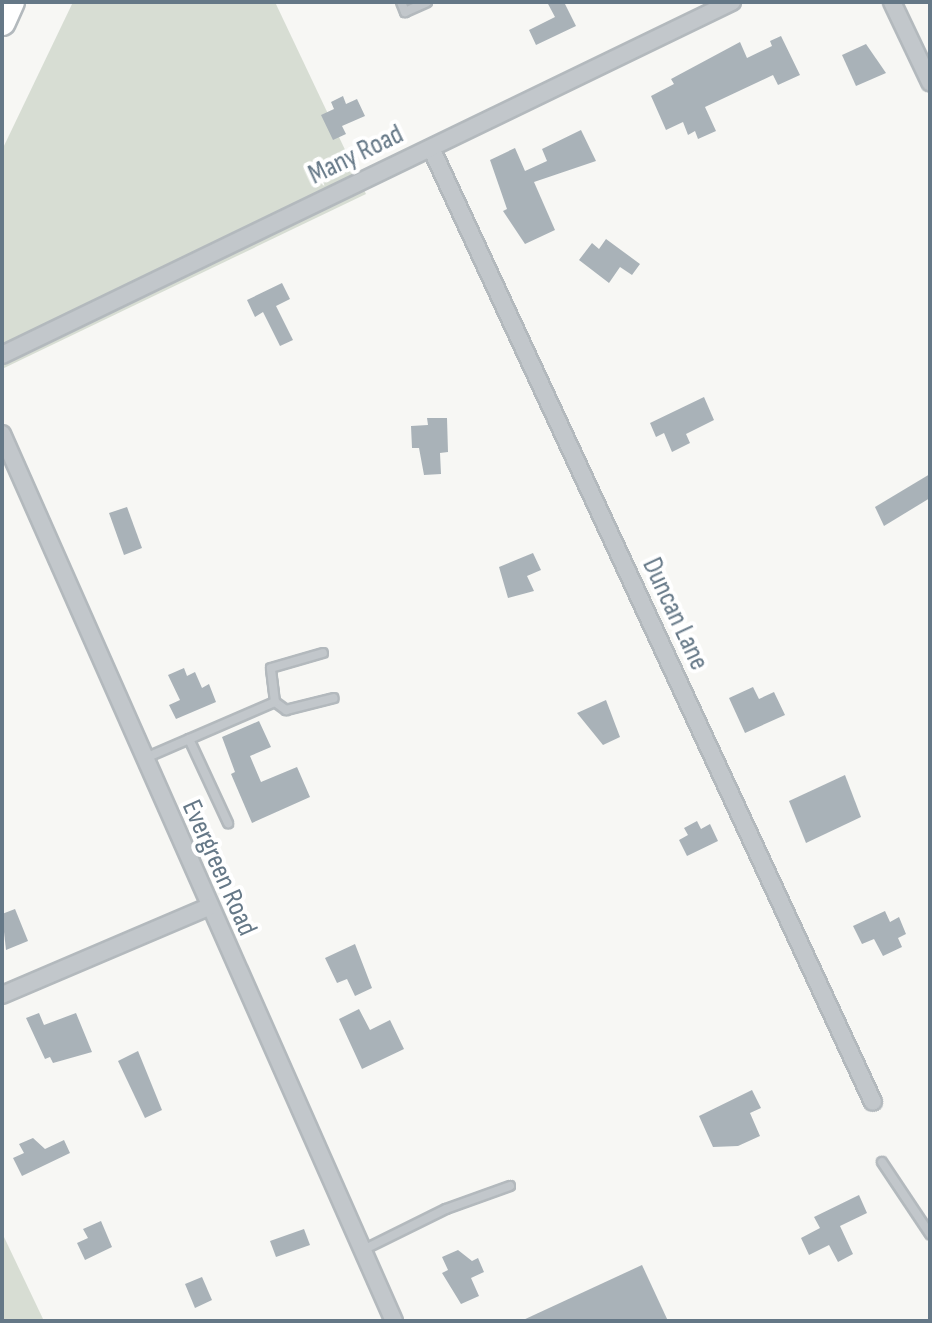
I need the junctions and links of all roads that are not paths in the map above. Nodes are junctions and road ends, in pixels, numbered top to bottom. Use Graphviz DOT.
graph roads {
  1 [pos="11,2"];
  2 [pos="401,2"];
  3 [pos="427,2"];
  4 [pos="732,2"];
  5 [pos="892,2"];
  6 [pos="2,22"];
  7 [pos="930,82"];
  8 [pos="431,148"];
  9 [pos="2,355"];
  10 [pos="2,434"];
  11 [pos="6,456"];
  12 [pos="323,653"];
  13 [pos="334,698"];
  14 [pos="275,702"];
  15 [pos="189,739"];
  16 [pos="143,759"];
  17 [pos="228,823"];
  18 [pos="208,907"];
  19 [pos="2,995"];
  20 [pos="873,1102"];
  21 [pos="882,1162"];
  22 [pos="510,1186"];
  23 [pos="930,1234"];
  24 [pos="361,1251"];
  25 [pos="394,1321"];
  1 -- 6 [label="main road"];
  2 -- 3 [label="lane"];
  4 -- 8 [label="street, Many Road"];
  5 -- 7 [label="street"];
  8 -- 9 [label="street, Many Road"];
  8 -- 20 [label="street, Duncan Lane"];
  10 -- 11 [label="street, Evergreen Road"];
  11 -- 16 [label="street, Evergreen Road"];
  12 -- 14 [label="lane"];
  13 -- 14 [label="lane"];
  14 -- 15 [label="lane"];
  15 -- 16 [label="lane"];
  15 -- 17 [label="lane"];
  16 -- 18 [label="street, Evergreen Road"];
  18 -- 19 [label="street"];
  18 -- 24 [label="street, Evergreen Road"];
  21 -- 23 [label="lane"];
  22 -- 24 [label="lane"];
  24 -- 25 [label="street, Evergreen Road"];
}
